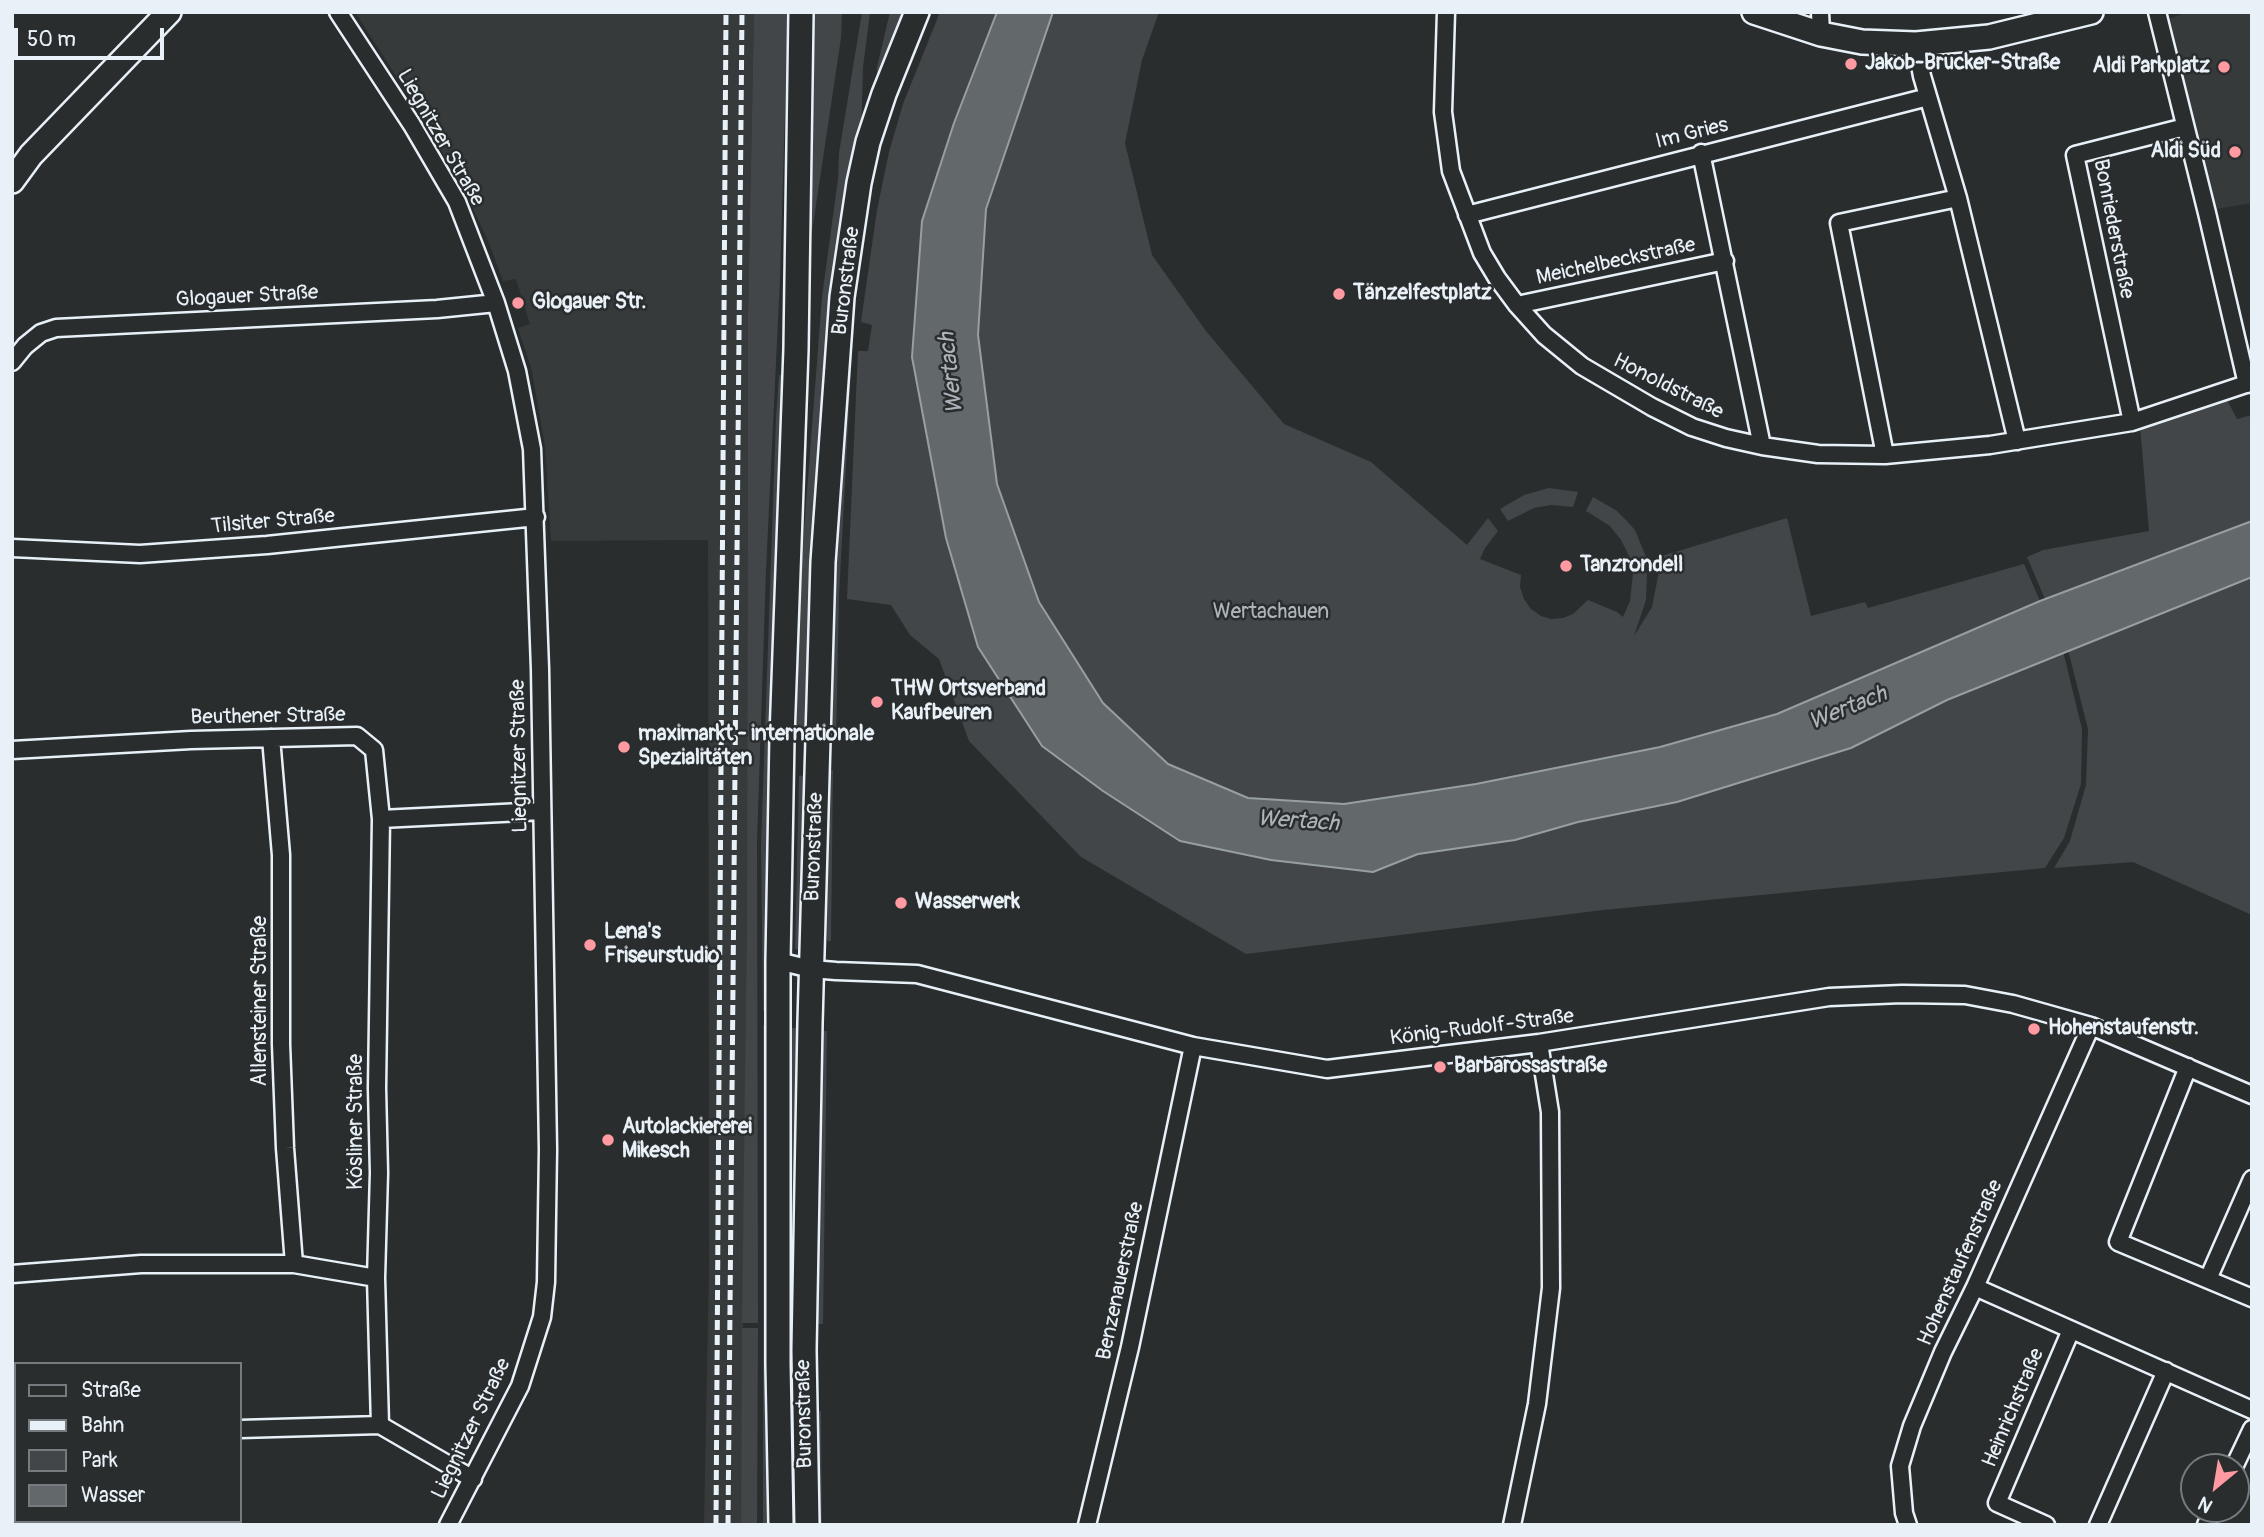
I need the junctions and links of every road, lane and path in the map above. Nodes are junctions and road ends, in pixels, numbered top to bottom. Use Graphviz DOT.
graph roads {
  1 [pos="169,12"];
  2 [pos="338,12"];
  3 [pos="802,12"];
  4 [pos="917,12"];
  5 [pos="1446,12"];
  6 [pos="1754,12"];
  7 [pos="2157,12"];
  8 [pos="2084,13"];
  9 [pos="1820,23"];
  10 [pos="1916,44"];
  11 [pos="1928,97"];
  12 [pos="2185,127"];
  13 [pos="1701,153"];
  14 [pos="12,181"];
  15 [pos="1958,198"];
  16 [pos="1467,215"];
  17 [pos="1725,261"];
  18 [pos="496,303"];
  19 [pos="1517,305"];
  20 [pos="12,362"];
  21 [pos="2249,383"];
  22 [pos="2132,422"];
  23 [pos="2017,441"];
  24 [pos="1762,446"];
  25 [pos="1885,455"];
  26 [pos="536,517"];
  27 [pos="12,548"];
  28 [pos="271,738"];
  29 [pos="12,750"];
  30 [pos="542,811"];
  31 [pos="382,819"];
  32 [pos="778,961"];
  33 [pos="811,969"];
  34 [pos="2091,1026"];
  35 [pos="1539,1043"];
  36 [pos="1193,1046"];
  37 [pos="2188,1067"];
  38 [pos="2252,1095"];
  39 [pos="2252,1179"];
  40 [pos="294,1264"];
  41 [pos="12,1274"];
  42 [pos="376,1278"];
  43 [pos="2208,1279"];
  44 [pos="1975,1287"];
  45 [pos="2252,1298"];
  46 [pos="2071,1330"];
  47 [pos="2166,1371"];
  48 [pos="2252,1410"];
  49 [pos="380,1426"];
  50 [pos="242,1429"];
  51 [pos="2252,1429"];
  52 [pos="2241,1453"];
  53 [pos="474,1479"];
  54 [pos="448,1525"];
  55 [pos="781,1525"];
  56 [pos="807,1525"];
  57 [pos="1087,1525"];
  58 [pos="1512,1525"];
  59 [pos="1908,1525"];
  60 [pos="2046,1525"];
  61 [pos="2098,1525"];
  1 -- 14 [label="street"];
  2 -- 18 [label="street, Liegnitzer Straße"];
  3 -- 32 [label="street, Buronstraße"];
  4 -- 33 [label="street, Buronstraße"];
  5 -- 16 [label="street, Honoldstraße"];
  6 -- 9 [label="street"];
  7 -- 12 [label="street"];
  8 -- 10 [label="street"];
  9 -- 10 [label="street"];
  10 -- 11 [label="street"];
  11 -- 13 [label="street, Im Gries"];
  11 -- 15 [label="street"];
  12 -- 21 [label="street"];
  12 -- 22 [label="street, Bonriederstraße"];
  13 -- 16 [label="street, Im Gries"];
  13 -- 17 [label="street, Meichelbeckstraße"];
  15 -- 23 [label="street"];
  15 -- 25 [label="street"];
  16 -- 19 [label="street, Honoldstraße"];
  17 -- 19 [label="street, Meichelbeckstraße"];
  17 -- 24 [label="street, Meichelbeckstraße"];
  18 -- 20 [label="street, Glogauer Straße"];
  18 -- 26 [label="street, Liegnitzer Straße"];
  19 -- 24 [label="street, Honoldstraße"];
  21 -- 22 [label="street, Honoldstraße"];
  22 -- 23 [label="street, Honoldstraße"];
  23 -- 25 [label="street, Honoldstraße"];
  24 -- 25 [label="street, Honoldstraße"];
  26 -- 27 [label="street, Tilsiter Straße"];
  26 -- 30 [label="street, Liegnitzer Straße"];
  28 -- 29 [label="street, Beuthener Straße"];
  28 -- 31 [label="street, Beuthener Straße"];
  28 -- 40 [label="street, Allensteiner Straße"];
  30 -- 31 [label="street"];
  30 -- 53 [label="street, Liegnitzer Straße"];
  31 -- 42 [label="street, Kösliner Straße"];
  32 -- 33 [label="street, König-Rudolf-Straße"];
  32 -- 55 [label="street, Buronstraße"];
  33 -- 36 [label="street, König-Rudolf-Straße"];
  33 -- 56 [label="street, Buronstraße"];
  34 -- 35 [label="street, König-Rudolf-Straße"];
  34 -- 37 [label="street, König-Rudolf-Straße"];
  34 -- 44 [label="street, Hohenstaufenstraße"];
  35 -- 36 [label="street, König-Rudolf-Straße"];
  35 -- 58 [label="street"];
  36 -- 57 [label="street, Benzenauerstraße"];
  37 -- 38 [label="street, König-Rudolf-Straße"];
  37 -- 43 [label="street"];
  39 -- 43 [label="street"];
  40 -- 41 [label="street"];
  40 -- 42 [label="street"];
  42 -- 49 [label="street, Kösliner Straße"];
  43 -- 45 [label="street"];
  44 -- 46 [label="street, Heinrichstraße"];
  44 -- 59 [label="street, Hohenstaufenstraße"];
  46 -- 47 [label="street, Heinrichstraße"];
  46 -- 60 [label="street, Heinrichstraße"];
  47 -- 48 [label="street, Heinrichstraße"];
  47 -- 61 [label="street"];
  49 -- 50 [label="street"];
  49 -- 53 [label="street"];
  51 -- 52 [label="street"];
  53 -- 54 [label="street, Liegnitzer Straße"];
}
